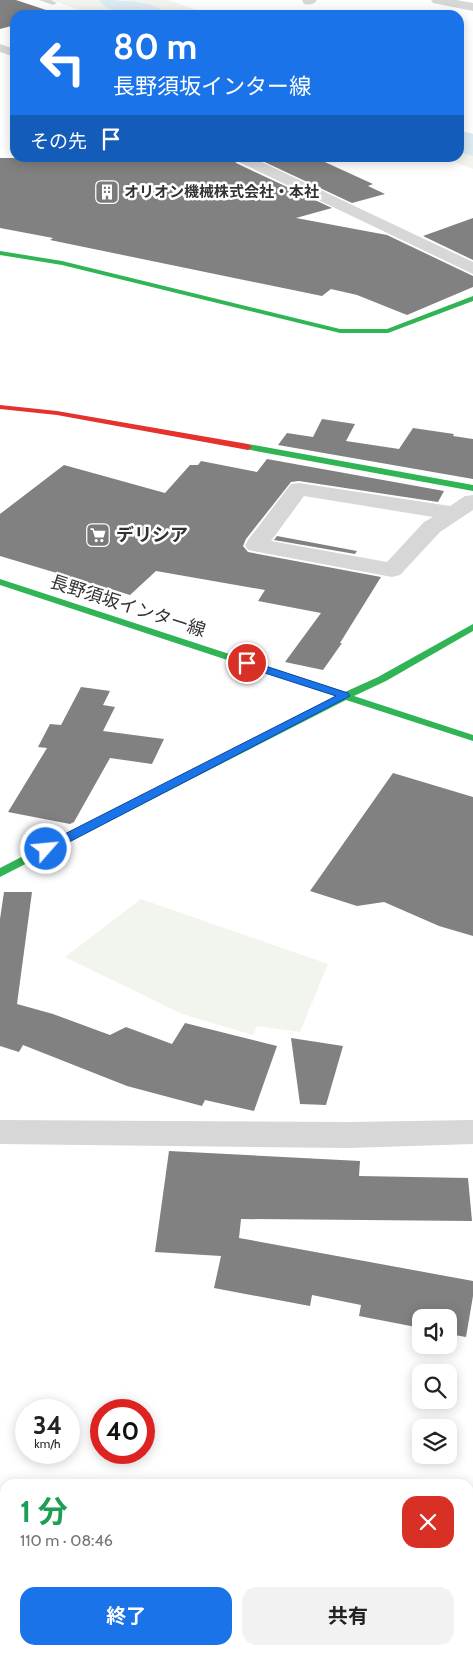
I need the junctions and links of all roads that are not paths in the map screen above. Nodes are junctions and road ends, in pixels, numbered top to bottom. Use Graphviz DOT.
graph roads {
  1 [pos="43,0"];
  2 [pos="437,0"];
  3 [pos="53,3"];
  4 [pos="472,7"];
  5 [pos="250,162"];
  6 [pos="0,253"];
  7 [pos="473,269"];
  8 [pos="473,298"];
  9 [pos="0,407"];
  10 [pos="473,488"];
  11 [pos="473,501"];
  12 [pos="452,513"];
  13 [pos="0,582"];
  14 [pos="473,627"];
  15 [pos="345,696"];
  16 [pos="473,738"];
  17 [pos="3,869"];
  18 [pos="0,1132"];
  19 [pos="473,1136"];
  1 -- 3 [label="lane"];
  2 -- 4 [label="street"];
  5 -- 7 [label="street"];
  6 -- 8 [label="street"];
  9 -- 10 [label="street"];
  11 -- 12 [label="street"];
  12 -- 12 [label="street"];
  13 -- 15 [label="street, 長野須坂インター線"];
  14 -- 15 [label="street"];
  15 -- 16 [label="street, 長野須坂インター線"];
  15 -- 17 [label="street"];
  18 -- 19 [label="street"];
}
